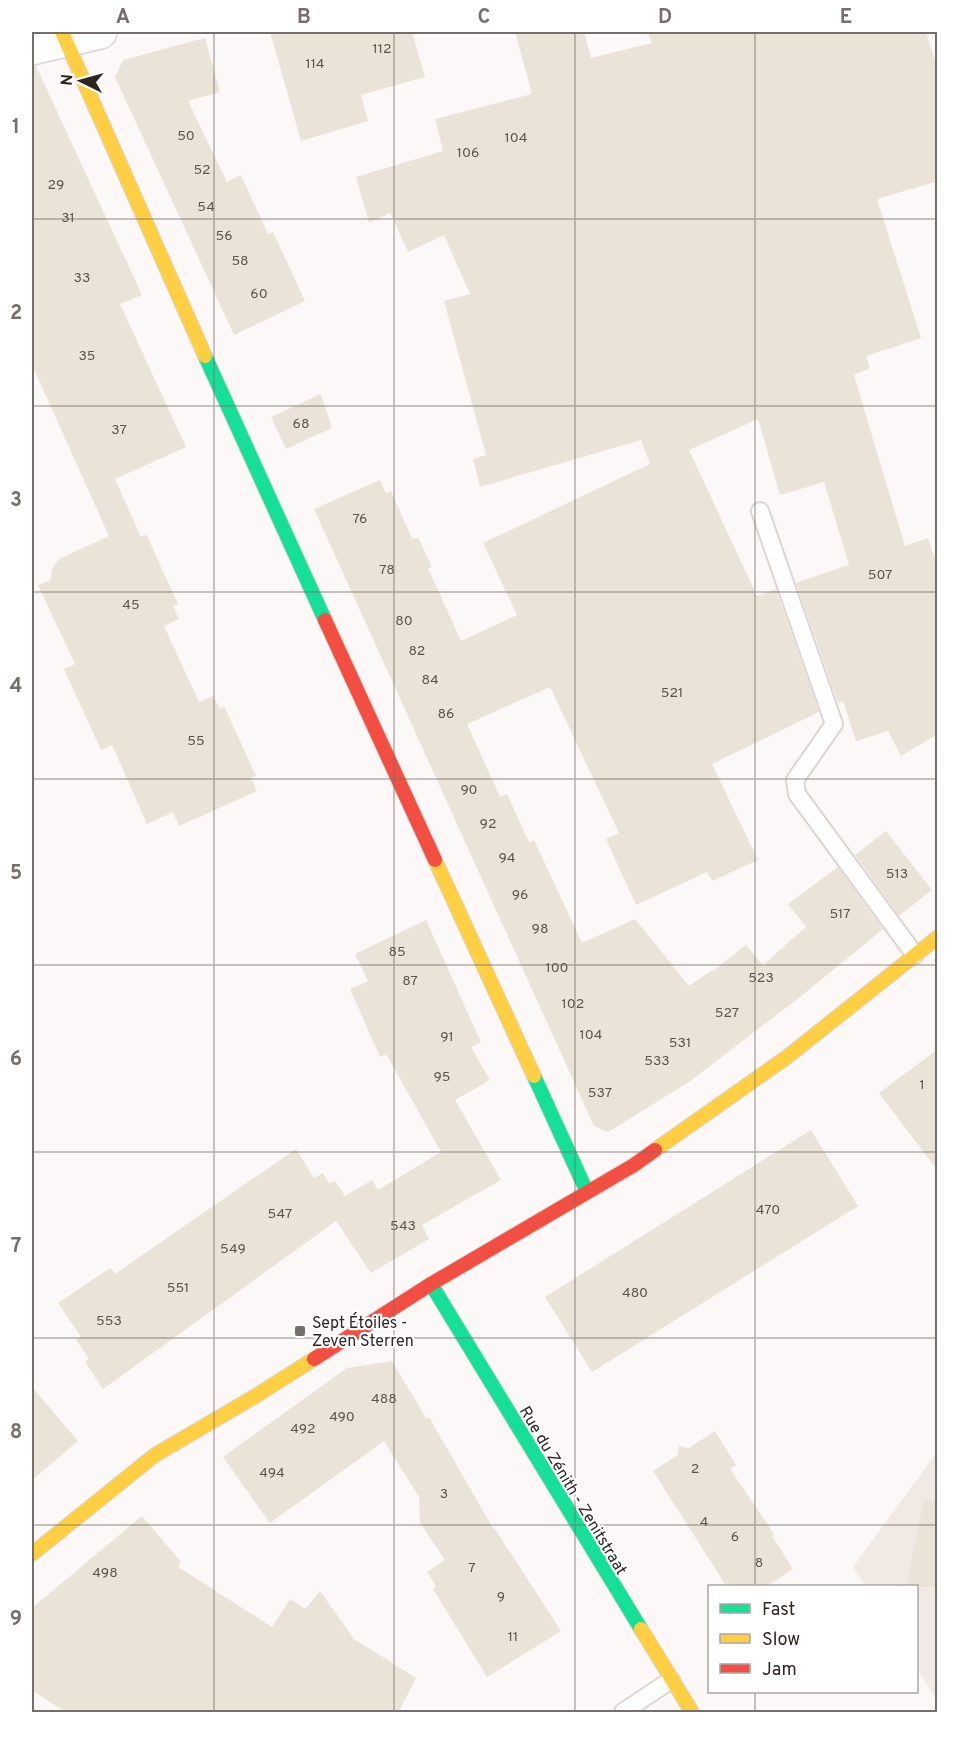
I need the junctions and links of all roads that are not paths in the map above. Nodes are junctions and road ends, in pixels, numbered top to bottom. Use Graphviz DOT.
graph roads {
  1 [pos="100,32"];
  2 [pos="63,36"];
  3 [pos="32,48"];
  4 [pos="760,512"];
  5 [pos="938,937"];
  6 [pos="915,955"];
  7 [pos="587,1192"];
  8 [pos="430,1284"];
  9 [pos="32,1554"];
  10 [pos="671,1680"];
  11 [pos="623,1713"];
  12 [pos="692,1713"];
  1 -- 2 [label="street"];
  2 -- 3 [label="street"];
  2 -- 7 [label="street"];
  4 -- 6 [label="lane"];
  5 -- 6 [label="street"];
  6 -- 7 [label="street"];
  7 -- 8 [label="street"];
  8 -- 9 [label="street"];
  8 -- 10 [label="street, Rue du Zénith - Zenitstraat"];
  10 -- 11 [label="lane"];
  10 -- 12 [label="street, Rue du Zénith - Zenitstraat"];
}
